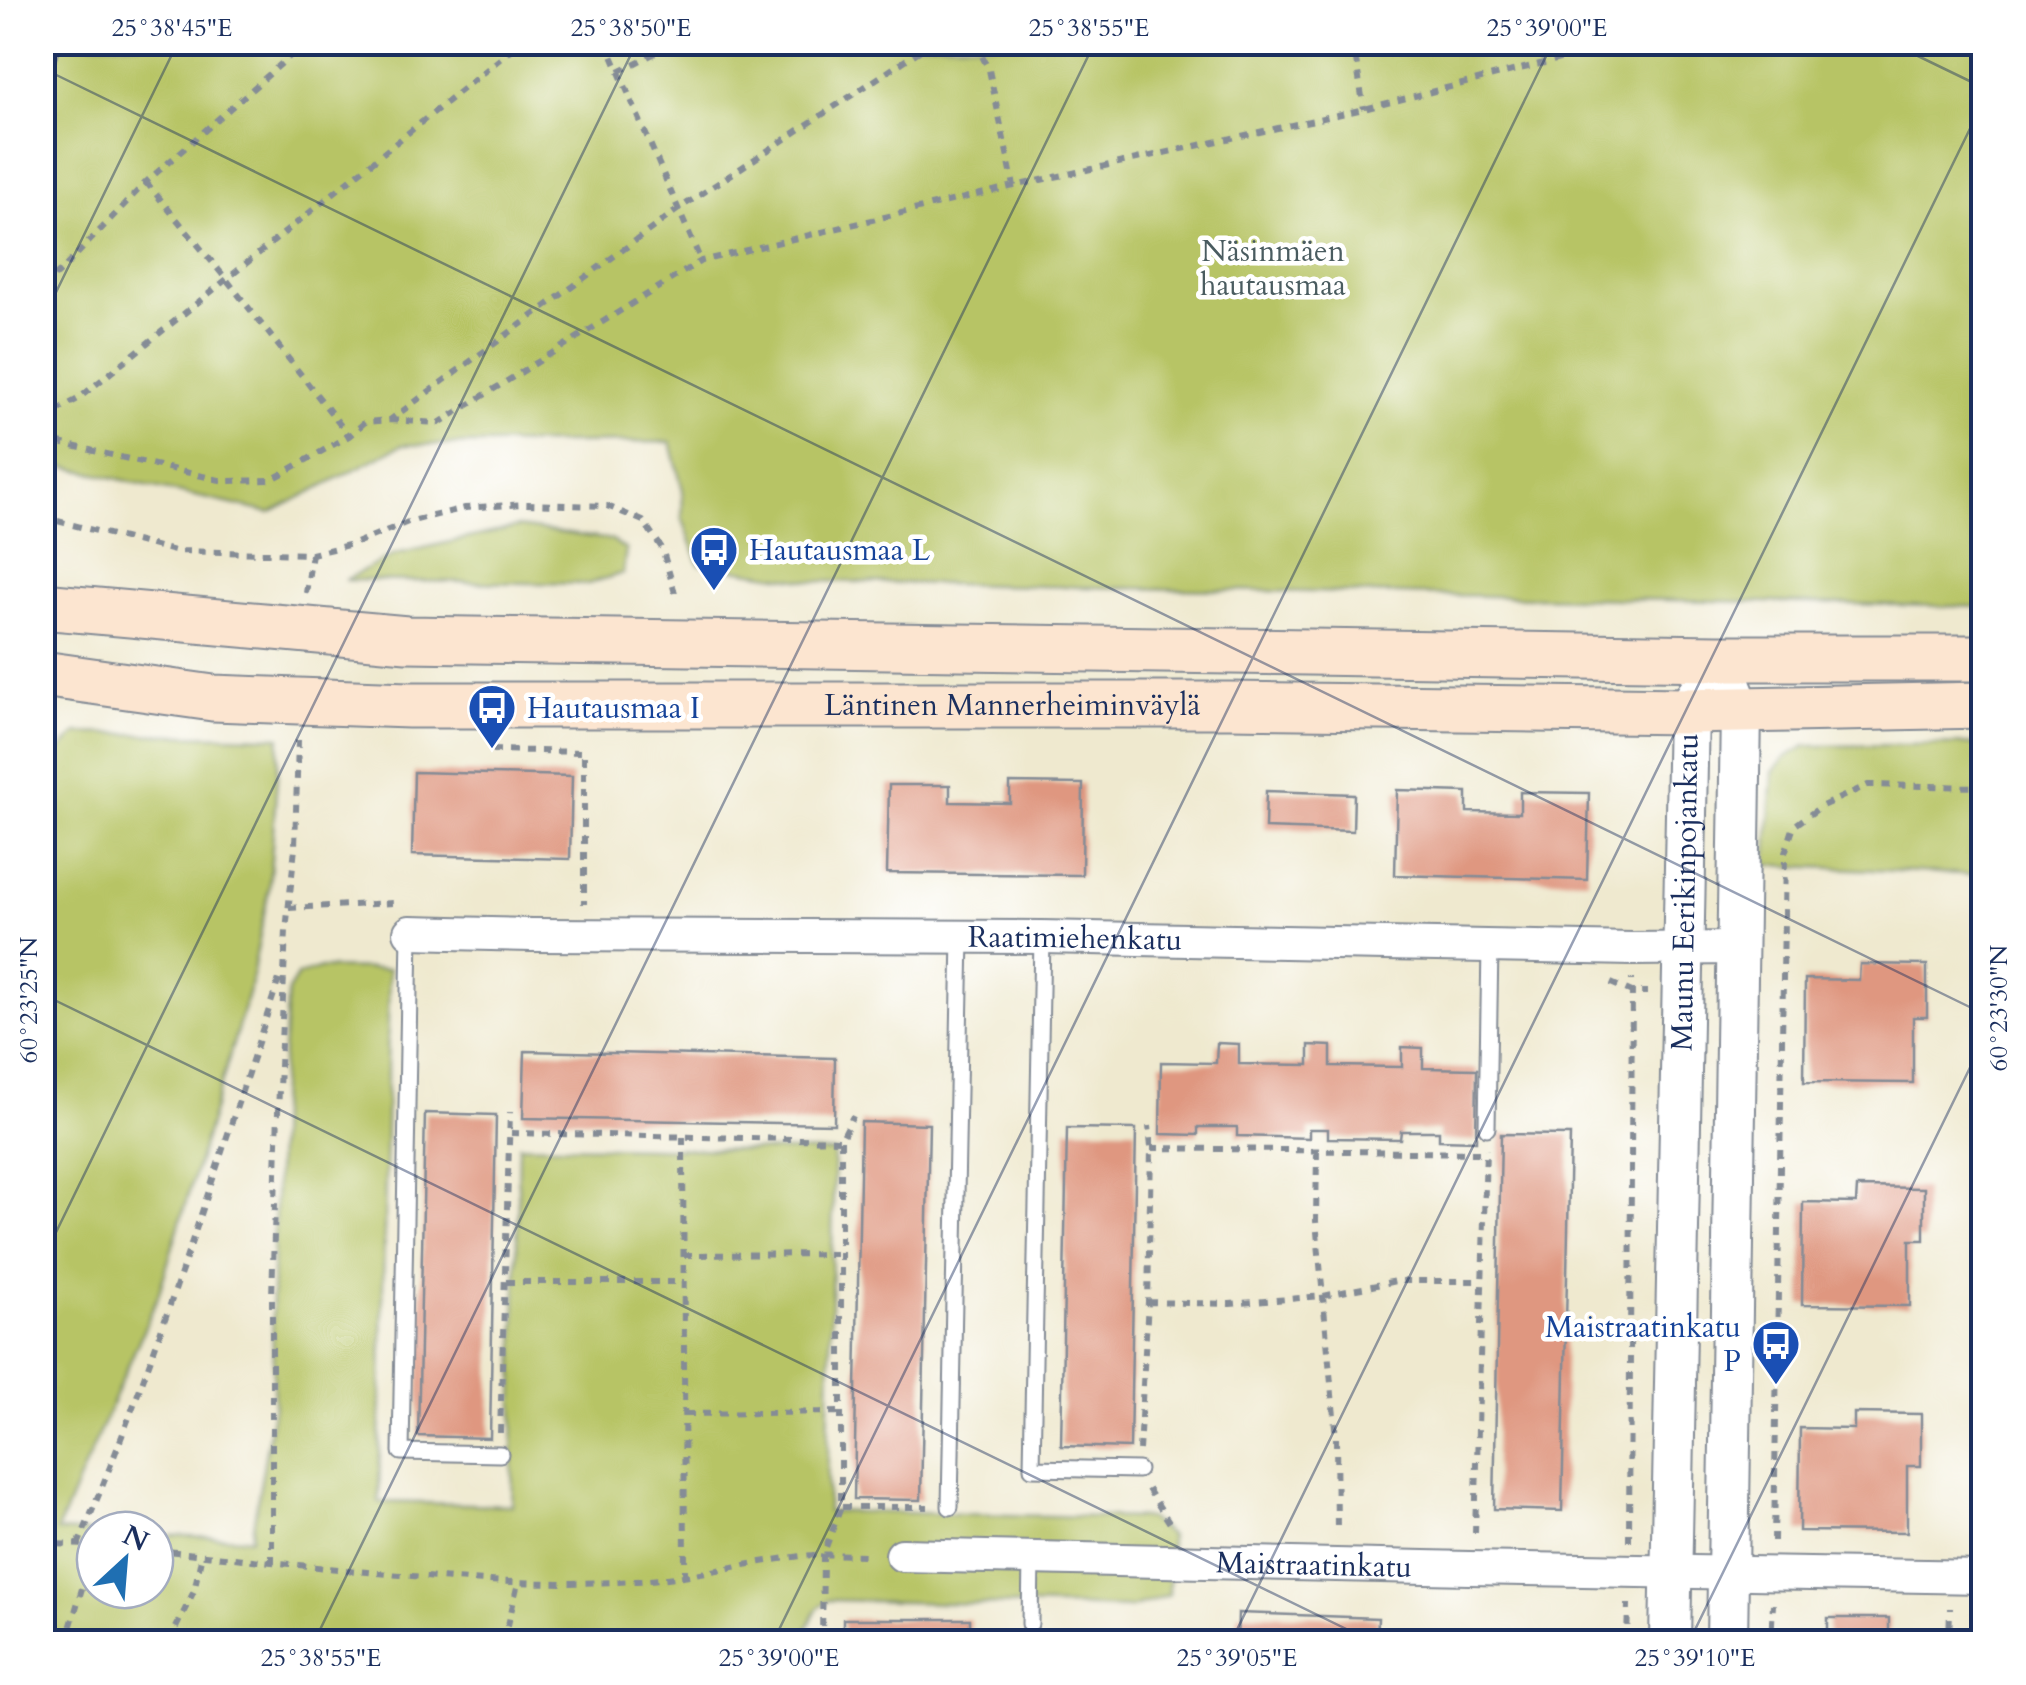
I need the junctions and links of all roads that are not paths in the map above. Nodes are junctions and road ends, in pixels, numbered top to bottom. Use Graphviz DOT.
graph roads {
  1 [pos="54,42"];
  2 [pos="42,74"];
  3 [pos="42,606"];
  4 [pos="1718,658"];
  5 [pos="1984,658"];
  6 [pos="42,674"];
  7 [pos="1984,706"];
  8 [pos="1688,711"];
  9 [pos="1741,711"];
  10 [pos="410,932"];
  11 [pos="960,936"];
  12 [pos="1042,937"];
  13 [pos="1490,946"];
  14 [pos="1739,948"];
  15 [pos="1683,950"];
  16 [pos="1488,1128"];
  17 [pos="500,1454"];
  18 [pos="1138,1470"];
  19 [pos="950,1508"];
  20 [pos="902,1555"];
  21 [pos="1031,1558"];
  22 [pos="1672,1572"];
  23 [pos="1729,1573"];
  24 [pos="1984,1577"];
  25 [pos="1030,1624"];
  26 [pos="1670,1642"];
  27 [pos="1727,1642"];
  1 -- 2 [label="lane"];
  3 -- 4 [label="main road, Läntinen Mannerheiminväylä"];
  4 -- 5 [label="main road, Läntinen Mannerheiminväylä"];
  4 -- 8 [label="street, Maunu Eerikinpojankatu"];
  4 -- 9 [label="street, Maunu Eerikinpojankatu"];
  6 -- 8 [label="main road, Läntinen Mannerheiminväylä"];
  7 -- 9 [label="main road, Läntinen Mannerheiminväylä"];
  8 -- 9 [label="main road, Läntinen Mannerheiminväylä"];
  8 -- 15 [label="street, Maunu Eerikinpojankatu"];
  9 -- 14 [label="street, Maunu Eerikinpojankatu"];
  10 -- 11 [label="street, Raatimiehenkatu"];
  10 -- 17 [label="lane"];
  11 -- 12 [label="street, Raatimiehenkatu"];
  11 -- 19 [label="lane"];
  12 -- 13 [label="street, Raatimiehenkatu"];
  12 -- 18 [label="lane"];
  13 -- 15 [label="street, Raatimiehenkatu"];
  13 -- 16 [label="lane"];
  14 -- 15 [label="street, Raatimiehenkatu"];
  14 -- 23 [label="street, Maunu Eerikinpojankatu"];
  15 -- 22 [label="street, Maunu Eerikinpojankatu"];
  20 -- 21 [label="street, Maistraatinkatu"];
  21 -- 22 [label="street, Maistraatinkatu"];
  21 -- 25 [label="lane"];
  22 -- 23 [label="street, Maistraatinkatu"];
  22 -- 26 [label="street, Maunu Eerikinpojankatu"];
  23 -- 24 [label="street, Maistraatinkatu"];
  23 -- 27 [label="street, Maunu Eerikinpojankatu"];
}
